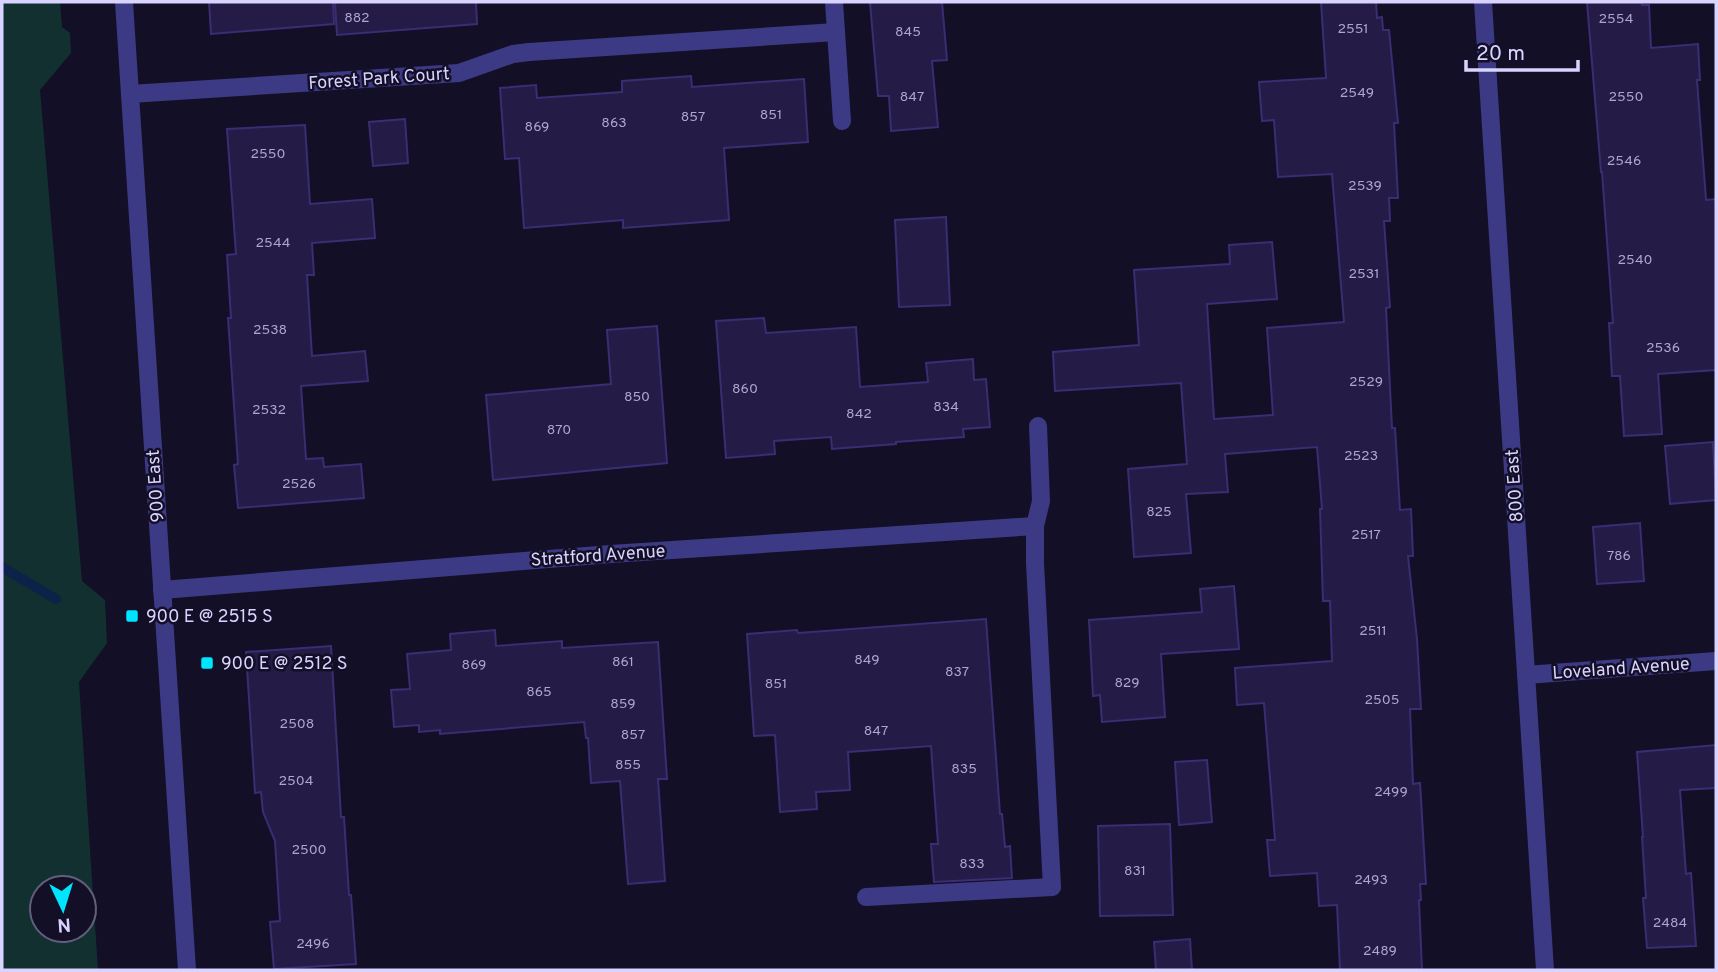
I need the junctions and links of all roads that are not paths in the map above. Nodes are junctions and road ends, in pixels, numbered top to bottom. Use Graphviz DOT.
graph roads {
  1 [pos="124,2"];
  2 [pos="834,2"];
  3 [pos="1483,2"];
  4 [pos="835,32"];
  5 [pos="130,94"];
  6 [pos="842,121"];
  7 [pos="1038,426"];
  8 [pos="1035,526"];
  9 [pos="162,590"];
  10 [pos="1716,661"];
  11 [pos="1526,675"];
  12 [pos="866,897"];
  13 [pos="187,970"];
  14 [pos="1545,970"];
  1 -- 5 [label="street, 900 East"];
  2 -- 4 [label="street"];
  3 -- 11 [label="street, 800 East"];
  4 -- 5 [label="street, Forest Park Court"];
  4 -- 6 [label="street"];
  5 -- 9 [label="street, 900 East"];
  7 -- 8 [label="street"];
  8 -- 9 [label="street, Stratford Avenue"];
  8 -- 12 [label="street"];
  9 -- 13 [label="street, 900 East"];
  10 -- 11 [label="street, Loveland Avenue"];
  11 -- 14 [label="street, 800 East"];
}
